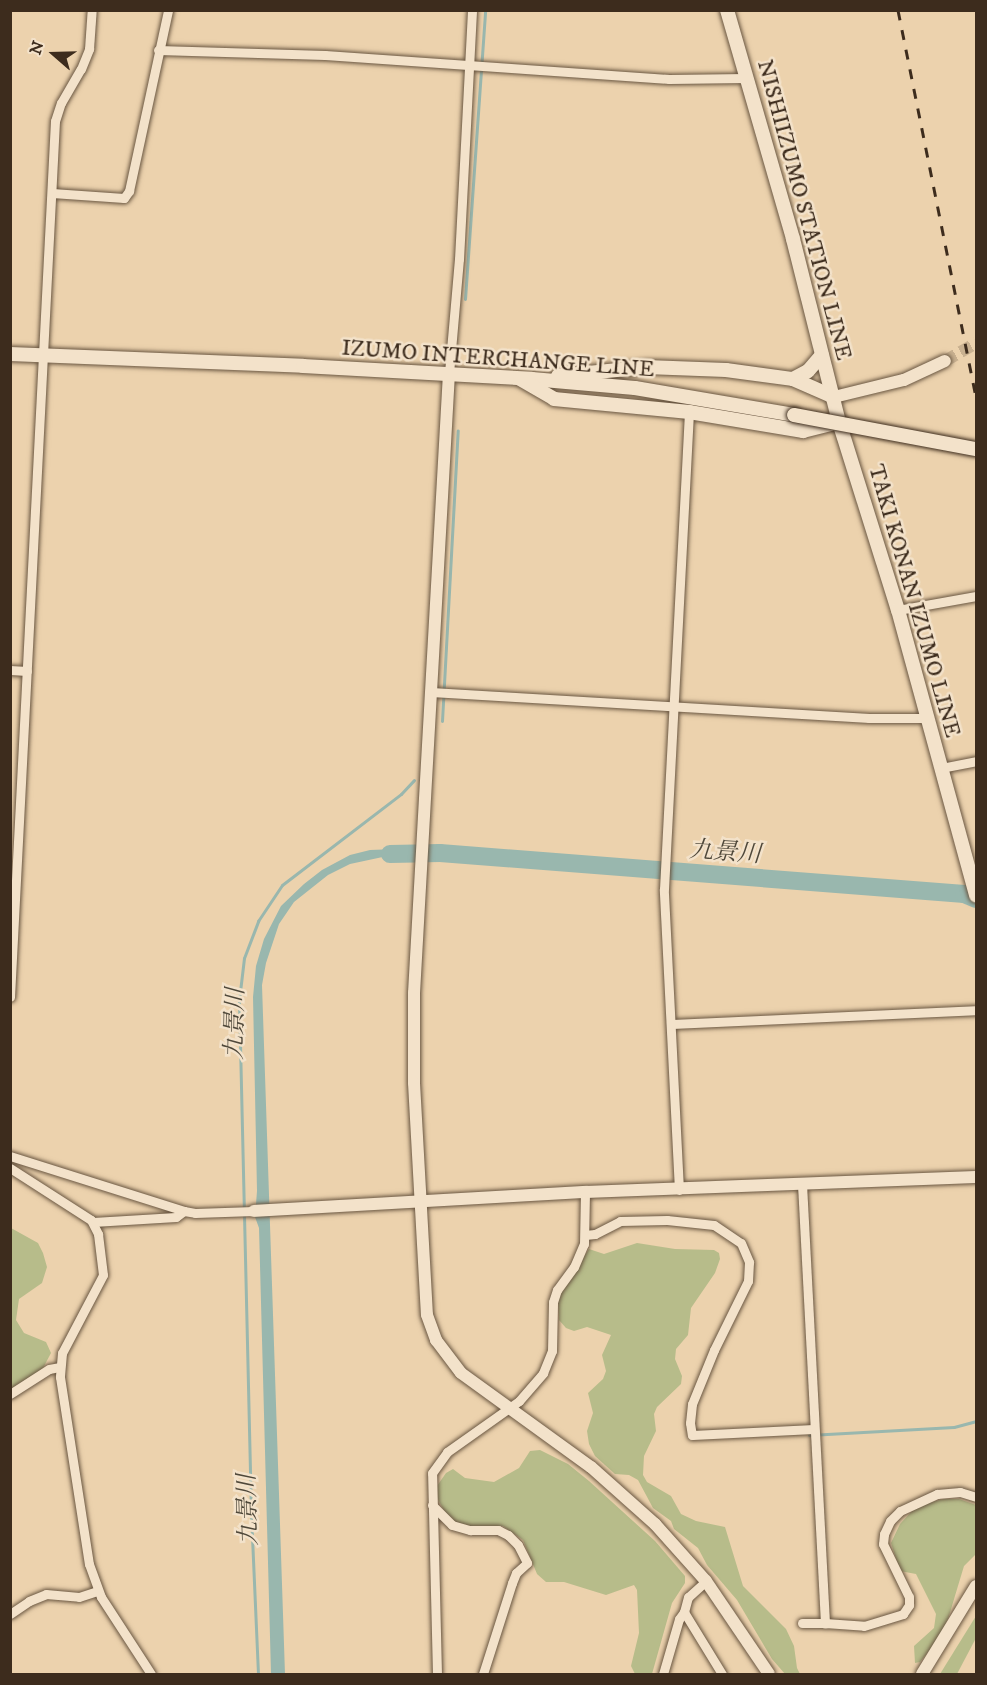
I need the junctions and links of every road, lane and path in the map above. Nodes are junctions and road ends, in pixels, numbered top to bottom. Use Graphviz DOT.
graph roads {
  1 [pos="92,10"];
  2 [pos="168,10"];
  3 [pos="472,10"];
  4 [pos="727,10"];
  5 [pos="158,50"];
  6 [pos="468,66"];
  7 [pos="746,78"];
  8 [pos="51,194"];
  9 [pos="10,354"];
  10 [pos="822,355"];
  11 [pos="42,356"];
  12 [pos="945,361"];
  13 [pos="449,373"];
  14 [pos="518,378"];
  15 [pos="532,379"];
  16 [pos="793,379"];
  17 [pos="834,397"];
  18 [pos="689,412"];
  19 [pos="839,422"];
  20 [pos="976,449"];
  21 [pos="976,596"];
  22 [pos="898,610"];
  23 [pos="10,670"];
  24 [pos="27,671"];
  25 [pos="431,692"];
  26 [pos="674,705"];
  27 [pos="926,718"];
  28 [pos="976,761"];
  29 [pos="941,768"];
  30 [pos="976,896"];
  31 [pos="11,982"];
  32 [pos="10,997"];
  33 [pos="976,1010"];
  34 [pos="671,1024"];
  35 [pos="10,1156"];
  36 [pos="10,1168"];
  37 [pos="976,1177"];
  38 [pos="802,1184"];
  39 [pos="679,1190"];
  40 [pos="585,1192"];
  41 [pos="419,1203"];
  42 [pos="184,1211"];
  43 [pos="248,1211"];
  44 [pos="93,1222"];
  45 [pos="585,1235"];
  46 [pos="58,1367"];
  47 [pos="10,1394"];
  48 [pos="510,1408"];
  49 [pos="814,1429"];
  50 [pos="976,1497"];
  51 [pos="432,1505"];
  52 [pos="706,1581"];
  53 [pos="976,1586"];
  54 [pos="98,1591"];
  55 [pos="684,1612"];
  56 [pos="10,1614"];
  57 [pos="802,1623"];
  58 [pos="825,1623"];
  59 [pos="151,1674"];
  60 [pos="437,1674"];
  61 [pos="483,1674"];
  62 [pos="663,1674"];
  63 [pos="722,1674"];
  64 [pos="769,1674"];
  65 [pos="922,1674"];
  1 -- 8 [label="street"];
  2 -- 5 [label="street"];
  3 -- 6 [label="street"];
  4 -- 7 [label="main road, NISHIIZUMO STATION LINE"];
  5 -- 6 [label="street"];
  5 -- 8 [label="street"];
  6 -- 7 [label="street"];
  6 -- 13 [label="street"];
  7 -- 10 [label="main road, NISHIIZUMO STATION LINE"];
  8 -- 11 [label="street"];
  9 -- 11 [label="main road, IZUMO INTERCHANGE LINE"];
  10 -- 16 [label="main road"];
  10 -- 17 [label="main road, NISHIIZUMO STATION LINE"];
  11 -- 13 [label="main road, IZUMO INTERCHANGE LINE"];
  11 -- 24 [label="street"];
  12 -- 17 [label="street"];
  13 -- 14 [label="main road, IZUMO INTERCHANGE LINE"];
  13 -- 25 [label="street"];
  14 -- 15 [label="main road, IZUMO INTERCHANGE LINE"];
  14 -- 18 [label="main road"];
  15 -- 16 [label="main road"];
  15 -- 20 [label="main road, IZUMO INTERCHANGE LINE, bridge"];
  16 -- 17 [label="main road"];
  17 -- 19 [label="main road, NISHIIZUMO STATION LINE"];
  18 -- 19 [label="main road"];
  18 -- 26 [label="street"];
  19 -- 22 [label="main road, TAKI KONAN IZUMO LINE"];
  21 -- 22 [label="street"];
  22 -- 27 [label="main road, TAKI KONAN IZUMO LINE"];
  23 -- 24 [label="street"];
  24 -- 31 [label="street"];
  25 -- 26 [label="street"];
  25 -- 41 [label="street"];
  26 -- 27 [label="street"];
  26 -- 34 [label="street"];
  27 -- 29 [label="main road, TAKI KONAN IZUMO LINE"];
  28 -- 29 [label="street"];
  29 -- 30 [label="main road, TAKI KONAN IZUMO LINE"];
  31 -- 32 [label="street"];
  33 -- 34 [label="street"];
  34 -- 39 [label="street"];
  35 -- 42 [label="street"];
  36 -- 44 [label="street"];
  37 -- 38 [label="street"];
  38 -- 39 [label="street"];
  38 -- 49 [label="street"];
  39 -- 40 [label="street"];
  40 -- 41 [label="street"];
  40 -- 45 [label="street"];
  41 -- 43 [label="street"];
  41 -- 48 [label="street"];
  42 -- 43 [label="street"];
  42 -- 44 [label="street"];
  44 -- 46 [label="street"];
  45 -- 48 [label="street"];
  45 -- 49 [label="street"];
  46 -- 47 [label="street"];
  46 -- 54 [label="street"];
  48 -- 51 [label="street"];
  48 -- 52 [label="street"];
  49 -- 58 [label="street"];
  50 -- 58 [label="street"];
  51 -- 60 [label="street"];
  51 -- 61 [label="street"];
  52 -- 55 [label="street"];
  52 -- 64 [label="street"];
  53 -- 65 [label="street"];
  54 -- 56 [label="street"];
  54 -- 59 [label="street"];
  55 -- 62 [label="street"];
  55 -- 63 [label="street"];
  57 -- 58 [label="street"];
}
